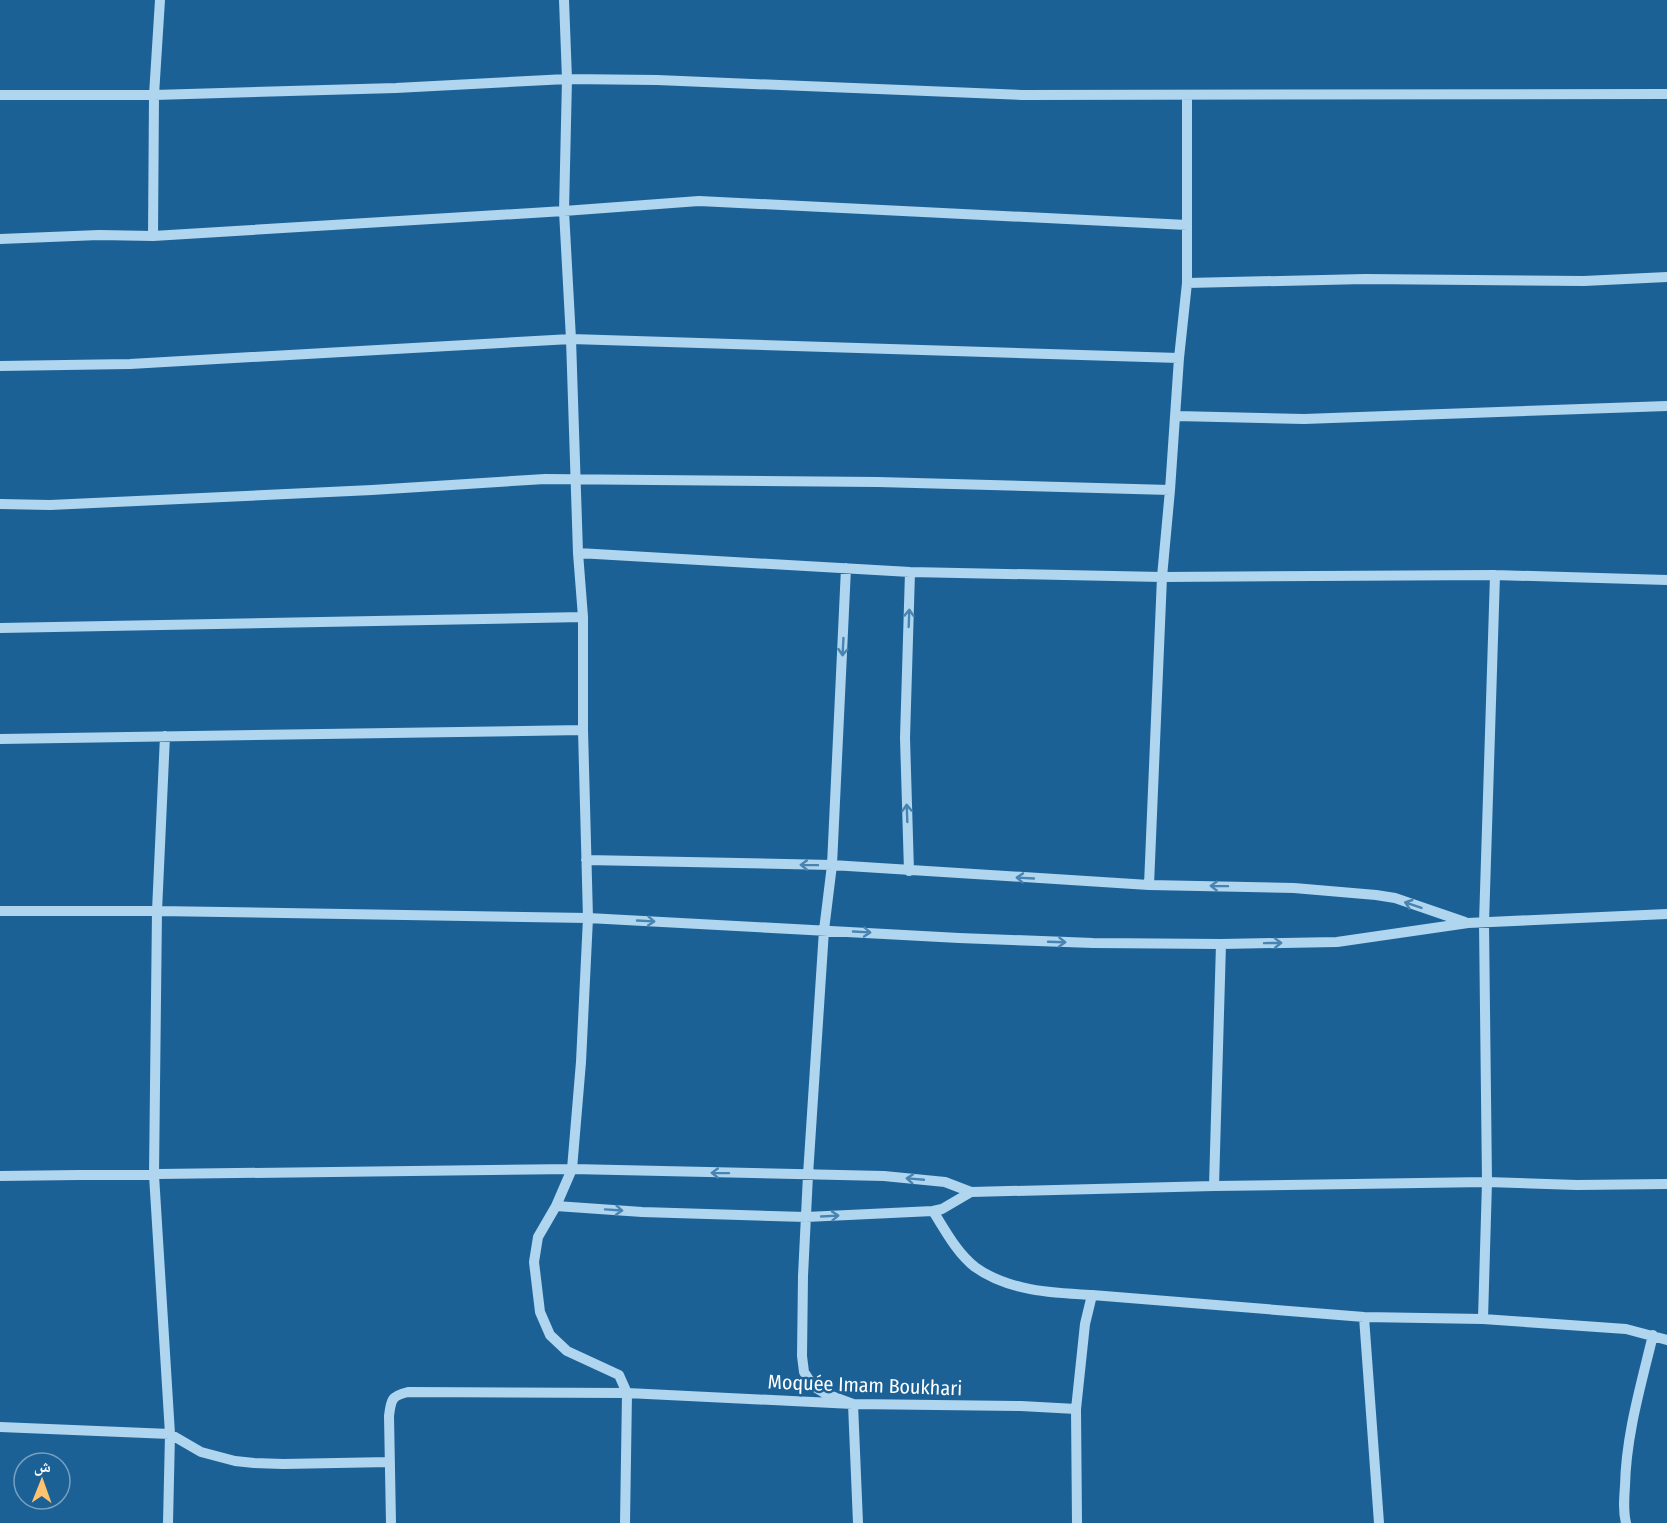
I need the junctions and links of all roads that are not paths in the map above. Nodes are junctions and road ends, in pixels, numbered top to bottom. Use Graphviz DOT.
graph roads {
  1 [pos="160,0"];
  2 [pos="564,0"];
  3 [pos="567,79"];
  4 [pos="154,94"];
  5 [pos="1667,94"];
  6 [pos="0,95"];
  7 [pos="1187,95"];
  8 [pos="564,211"];
  9 [pos="1187,225"];
  10 [pos="153,236"];
  11 [pos="0,239"];
  12 [pos="1667,277"];
  13 [pos="1187,283"];
  14 [pos="571,339"];
  15 [pos="1179,358"];
  16 [pos="0,366"];
  17 [pos="1667,406"];
  18 [pos="1176,416"];
  19 [pos="576,479"];
  20 [pos="1170,490"];
  21 [pos="0,504"];
  22 [pos="578,553"];
  23 [pos="846,567"];
  24 [pos="910,572"];
  25 [pos="1495,575"];
  26 [pos="1162,577"];
  27 [pos="1667,580"];
  28 [pos="583,617"];
  29 [pos="0,628"];
  30 [pos="583,730"];
  31 [pos="165,736"];
  32 [pos="0,739"];
  33 [pos="586,860"];
  34 [pos="832,865"];
  35 [pos="909,871"];
  36 [pos="1149,885"];
  37 [pos="158,911"];
  38 [pos="0,912"];
  39 [pos="1667,914"];
  40 [pos="588,918"];
  41 [pos="1468,923"];
  42 [pos="1484,923"];
  43 [pos="824,930"];
  44 [pos="1221,944"];
  45 [pos="572,1169"];
  46 [pos="808,1174"];
  47 [pos="154,1175"];
  48 [pos="0,1176"];
  49 [pos="1487,1182"];
  50 [pos="1667,1184"];
  51 [pos="1214,1186"];
  52 [pos="971,1192"];
  53 [pos="556,1206"];
  54 [pos="933,1211"];
  55 [pos="806,1217"];
  56 [pos="1092,1294"];
  57 [pos="1364,1317"];
  58 [pos="1483,1319"];
  59 [pos="1653,1335"];
  60 [pos="1667,1340"];
  61 [pos="627,1393"];
  62 [pos="853,1404"];
  63 [pos="1076,1409"];
  64 [pos="0,1428"];
  65 [pos="170,1434"];
  66 [pos="390,1462"];
  67 [pos="168,1523"];
  68 [pos="392,1523"];
  69 [pos="625,1523"];
  70 [pos="858,1523"];
  71 [pos="1077,1523"];
  72 [pos="1379,1523"];
  73 [pos="1626,1523"];
  1 -- 4 [label="street"];
  2 -- 3 [label="street"];
  3 -- 4 [label="street"];
  3 -- 7 [label="street"];
  3 -- 8 [label="street"];
  4 -- 6 [label="street"];
  4 -- 10 [label="street"];
  5 -- 7 [label="street"];
  7 -- 9 [label="street"];
  8 -- 9 [label="street"];
  8 -- 10 [label="street"];
  8 -- 14 [label="street"];
  9 -- 13 [label="street"];
  10 -- 11 [label="street"];
  12 -- 13 [label="street"];
  13 -- 15 [label="street"];
  14 -- 15 [label="street"];
  14 -- 16 [label="street"];
  14 -- 19 [label="street"];
  15 -- 18 [label="street"];
  17 -- 18 [label="street"];
  18 -- 20 [label="street"];
  19 -- 20 [label="street"];
  19 -- 21 [label="street"];
  19 -- 22 [label="street"];
  20 -- 26 [label="street"];
  22 -- 23 [label="street"];
  22 -- 28 [label="street"];
  23 -- 24 [label="street"];
  23 -- 34 [label="street, one-way"];
  24 -- 26 [label="street"];
  35 -- 24 [label="street, one-way"];
  25 -- 26 [label="street"];
  25 -- 27 [label="street"];
  25 -- 42 [label="street"];
  26 -- 36 [label="street"];
  28 -- 29 [label="street"];
  28 -- 30 [label="street"];
  30 -- 31 [label="street"];
  30 -- 33 [label="street"];
  31 -- 32 [label="street"];
  31 -- 37 [label="street"];
  34 -- 33 [label="street, one-way"];
  33 -- 40 [label="street"];
  34 -- 35 [label="street"];
  34 -- 43 [label="street"];
  36 -- 35 [label="street, one-way"];
  41 -- 36 [label="street, one-way"];
  37 -- 38 [label="street"];
  37 -- 40 [label="street"];
  37 -- 47 [label="street"];
  39 -- 42 [label="street"];
  40 -- 43 [label="street, one-way"];
  40 -- 45 [label="street"];
  41 -- 42 [label="street"];
  44 -- 41 [label="street, one-way"];
  42 -- 49 [label="street"];
  43 -- 44 [label="street, one-way"];
  43 -- 46 [label="street"];
  44 -- 51 [label="street"];
  46 -- 45 [label="street, one-way"];
  45 -- 47 [label="street"];
  45 -- 53 [label="street"];
  52 -- 46 [label="street, one-way"];
  46 -- 55 [label="street"];
  47 -- 48 [label="street"];
  47 -- 65 [label="street"];
  49 -- 50 [label="street"];
  49 -- 51 [label="street"];
  49 -- 58 [label="street"];
  51 -- 52 [label="street"];
  52 -- 54 [label="street"];
  53 -- 55 [label="street, one-way"];
  53 -- 61 [label="street"];
  55 -- 54 [label="street, one-way"];
  54 -- 56 [label="street"];
  55 -- 62 [label="street"];
  56 -- 57 [label="street"];
  56 -- 63 [label="street"];
  57 -- 58 [label="street"];
  57 -- 72 [label="street"];
  58 -- 59 [label="street"];
  59 -- 60 [label="street"];
  59 -- 73 [label="street"];
  61 -- 62 [label="street, Moquée Imam Boukhari"];
  61 -- 66 [label="street, Moquée Imam Boukhari"];
  61 -- 69 [label="street"];
  62 -- 63 [label="street, Moquée Imam Boukhari"];
  62 -- 70 [label="street"];
  63 -- 71 [label="street"];
  64 -- 65 [label="street"];
  65 -- 66 [label="street"];
  65 -- 67 [label="street"];
  66 -- 68 [label="street, Moquée Imam Boukhari"];
}
